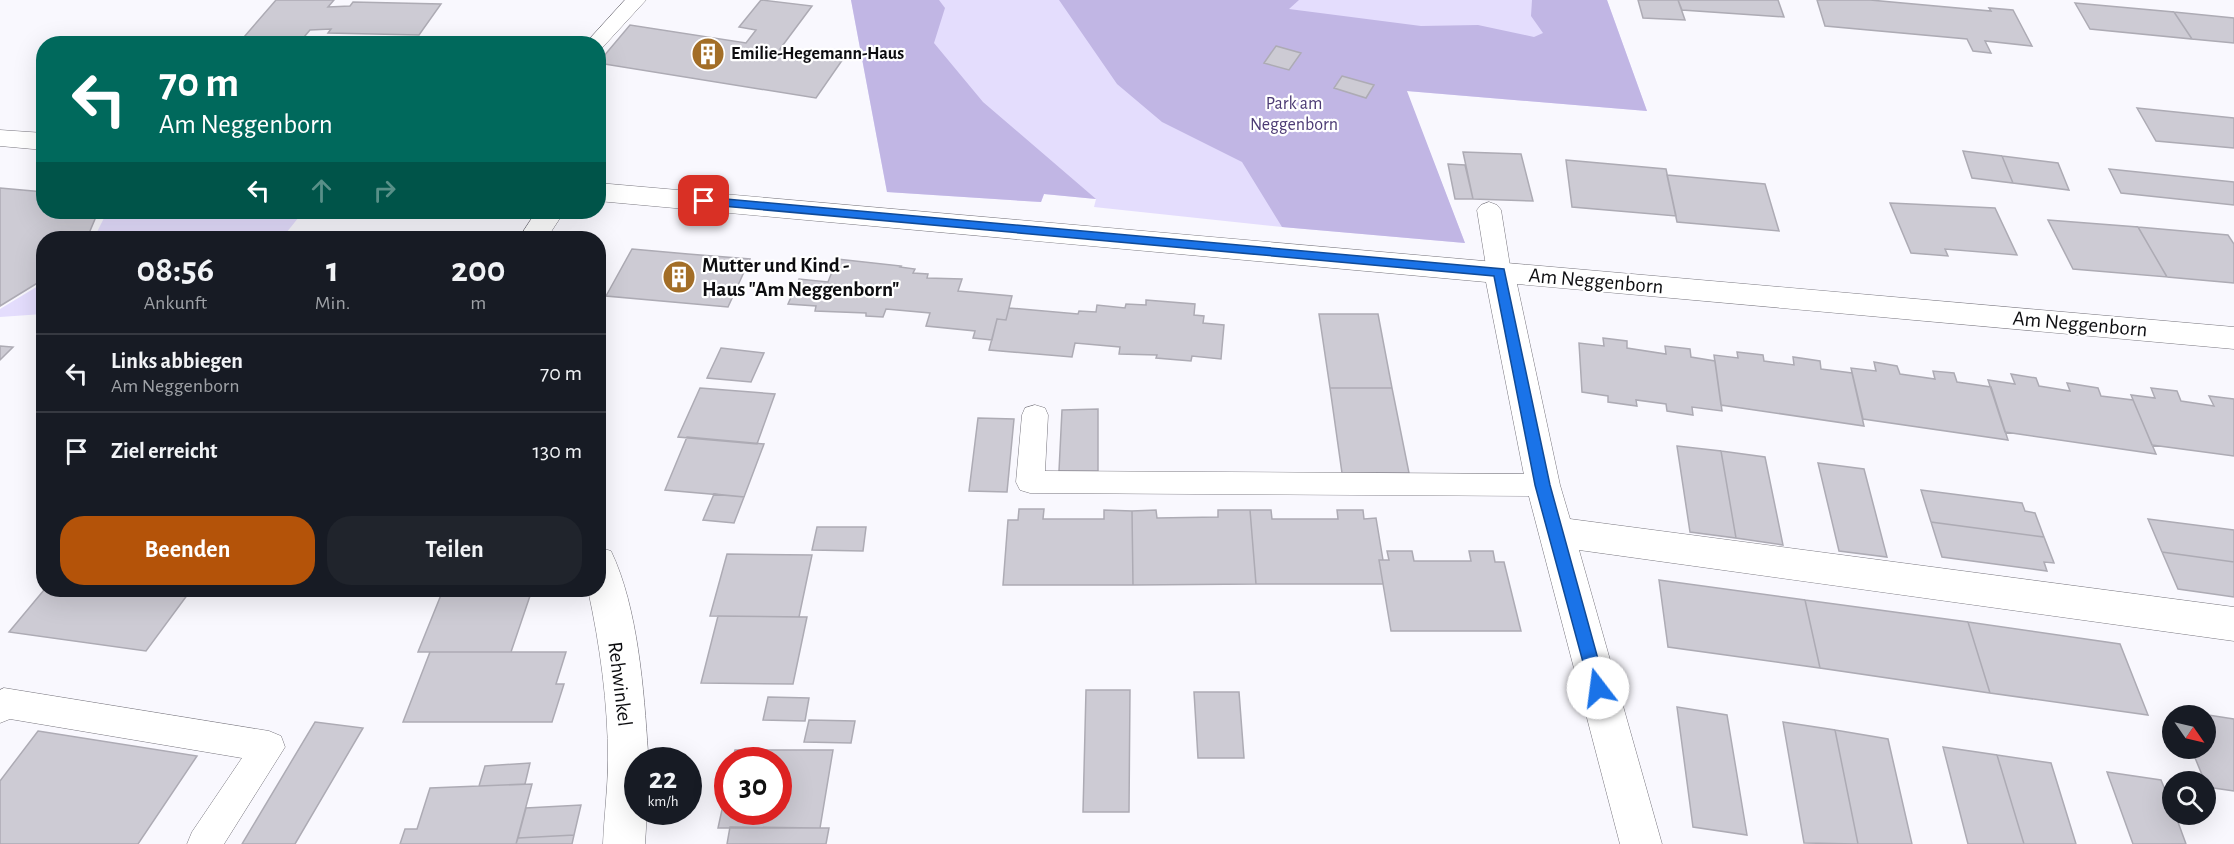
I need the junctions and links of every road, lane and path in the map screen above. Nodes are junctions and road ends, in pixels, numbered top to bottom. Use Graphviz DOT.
graph roads {
  1 [pos="636,0"];
  2 [pos="602,36"];
  3 [pos="0,138"];
  4 [pos="36,141"];
  5 [pos="606,193"];
  6 [pos="1489,210"];
  7 [pos="1499,272"];
  8 [pos="2234,338"];
  9 [pos="1035,415"];
  10 [pos="1543,485"];
  11 [pos="1555,532"];
  12 [pos="606,585"];
  13 [pos="2234,624"];
  14 [pos="0,708"];
  15 [pos="204,844"];
  16 [pos="624,844"];
  17 [pos="1641,844"];
  1 -- 2 [label="lane"];
  3 -- 4 [label="street"];
  5 -- 7 [label="street, Am Neggenborn"];
  6 -- 7 [label="lane"];
  7 -- 8 [label="street, Am Neggenborn"];
  7 -- 10 [label="street"];
  9 -- 10 [label="lane"];
  10 -- 11 [label="street"];
  11 -- 13 [label="street"];
  11 -- 17 [label="street"];
  12 -- 16 [label="street, Rehwinkel"];
  14 -- 15 [label="lane"];
}
